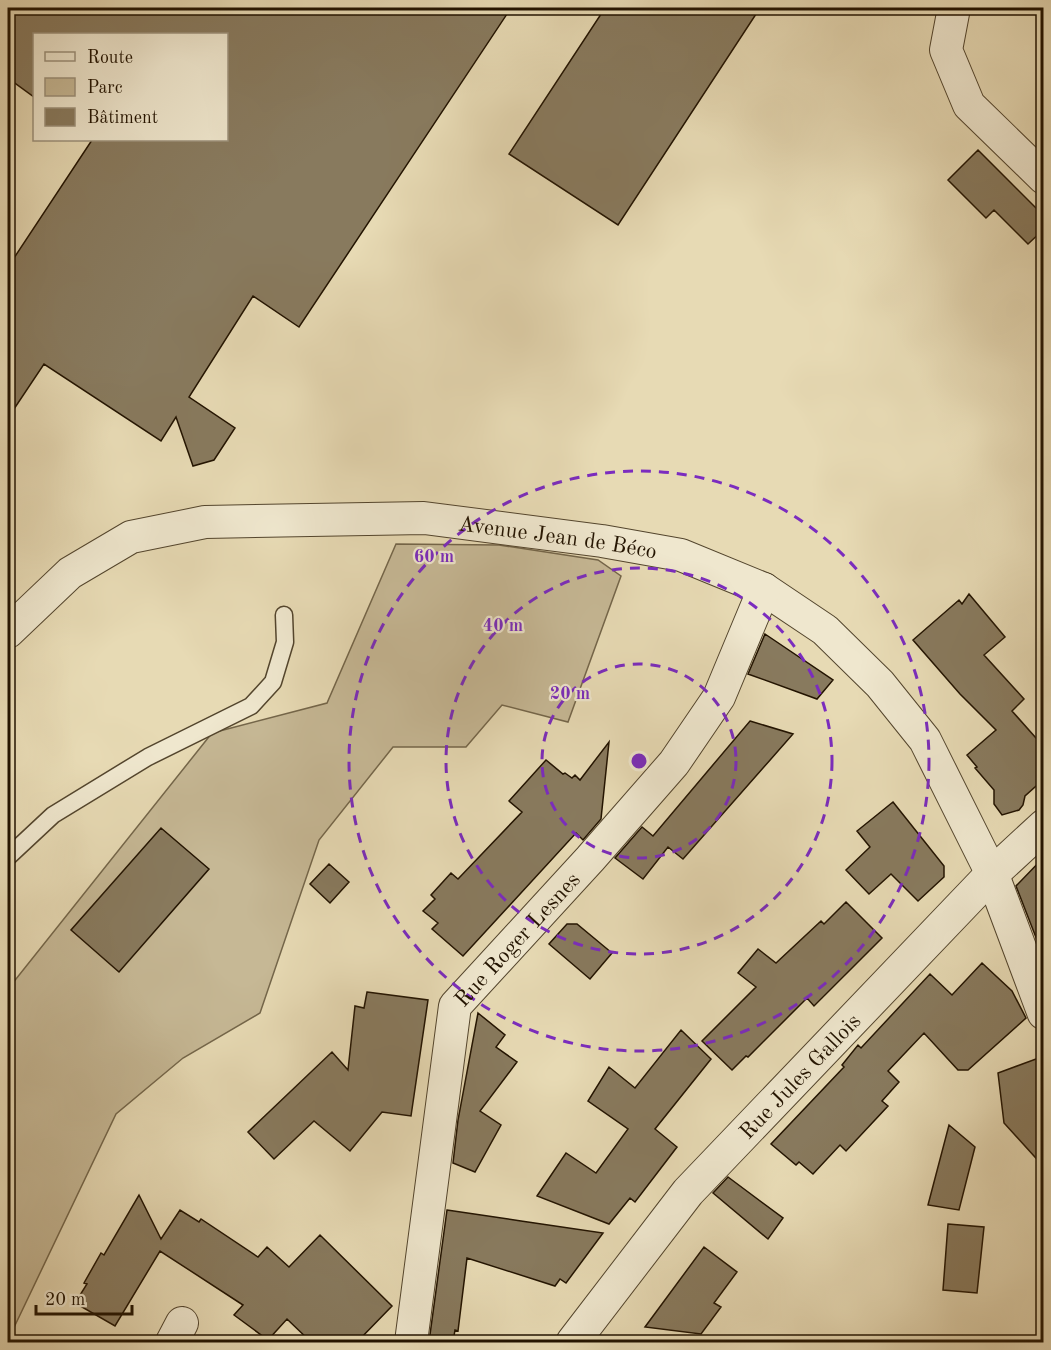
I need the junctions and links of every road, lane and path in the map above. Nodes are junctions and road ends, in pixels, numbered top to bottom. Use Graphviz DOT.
graph roads {
  1 [pos="954,8"];
  2 [pos="1044,178"];
  3 [pos="764,589"];
  4 [pos="284,615"];
  5 [pos="8,632"];
  6 [pos="1044,826"];
  7 [pos="8,857"];
  8 [pos="992,874"];
  9 [pos="1044,1013"];
  10 [pos="411,1342"];
  11 [pos="573,1342"];
  1 -- 2 [label="street"];
  3 -- 5 [label="street, Avenue Jean de Béco"];
  3 -- 8 [label="street, Avenue Jean de Béco"];
  3 -- 10 [label="street, Rue Roger Lesnes"];
  4 -- 7 [label="lane"];
  6 -- 8 [label="street, Rue Jules Gallois"];
  8 -- 9 [label="street"];
  8 -- 11 [label="street, Rue Jules Gallois"];
}
